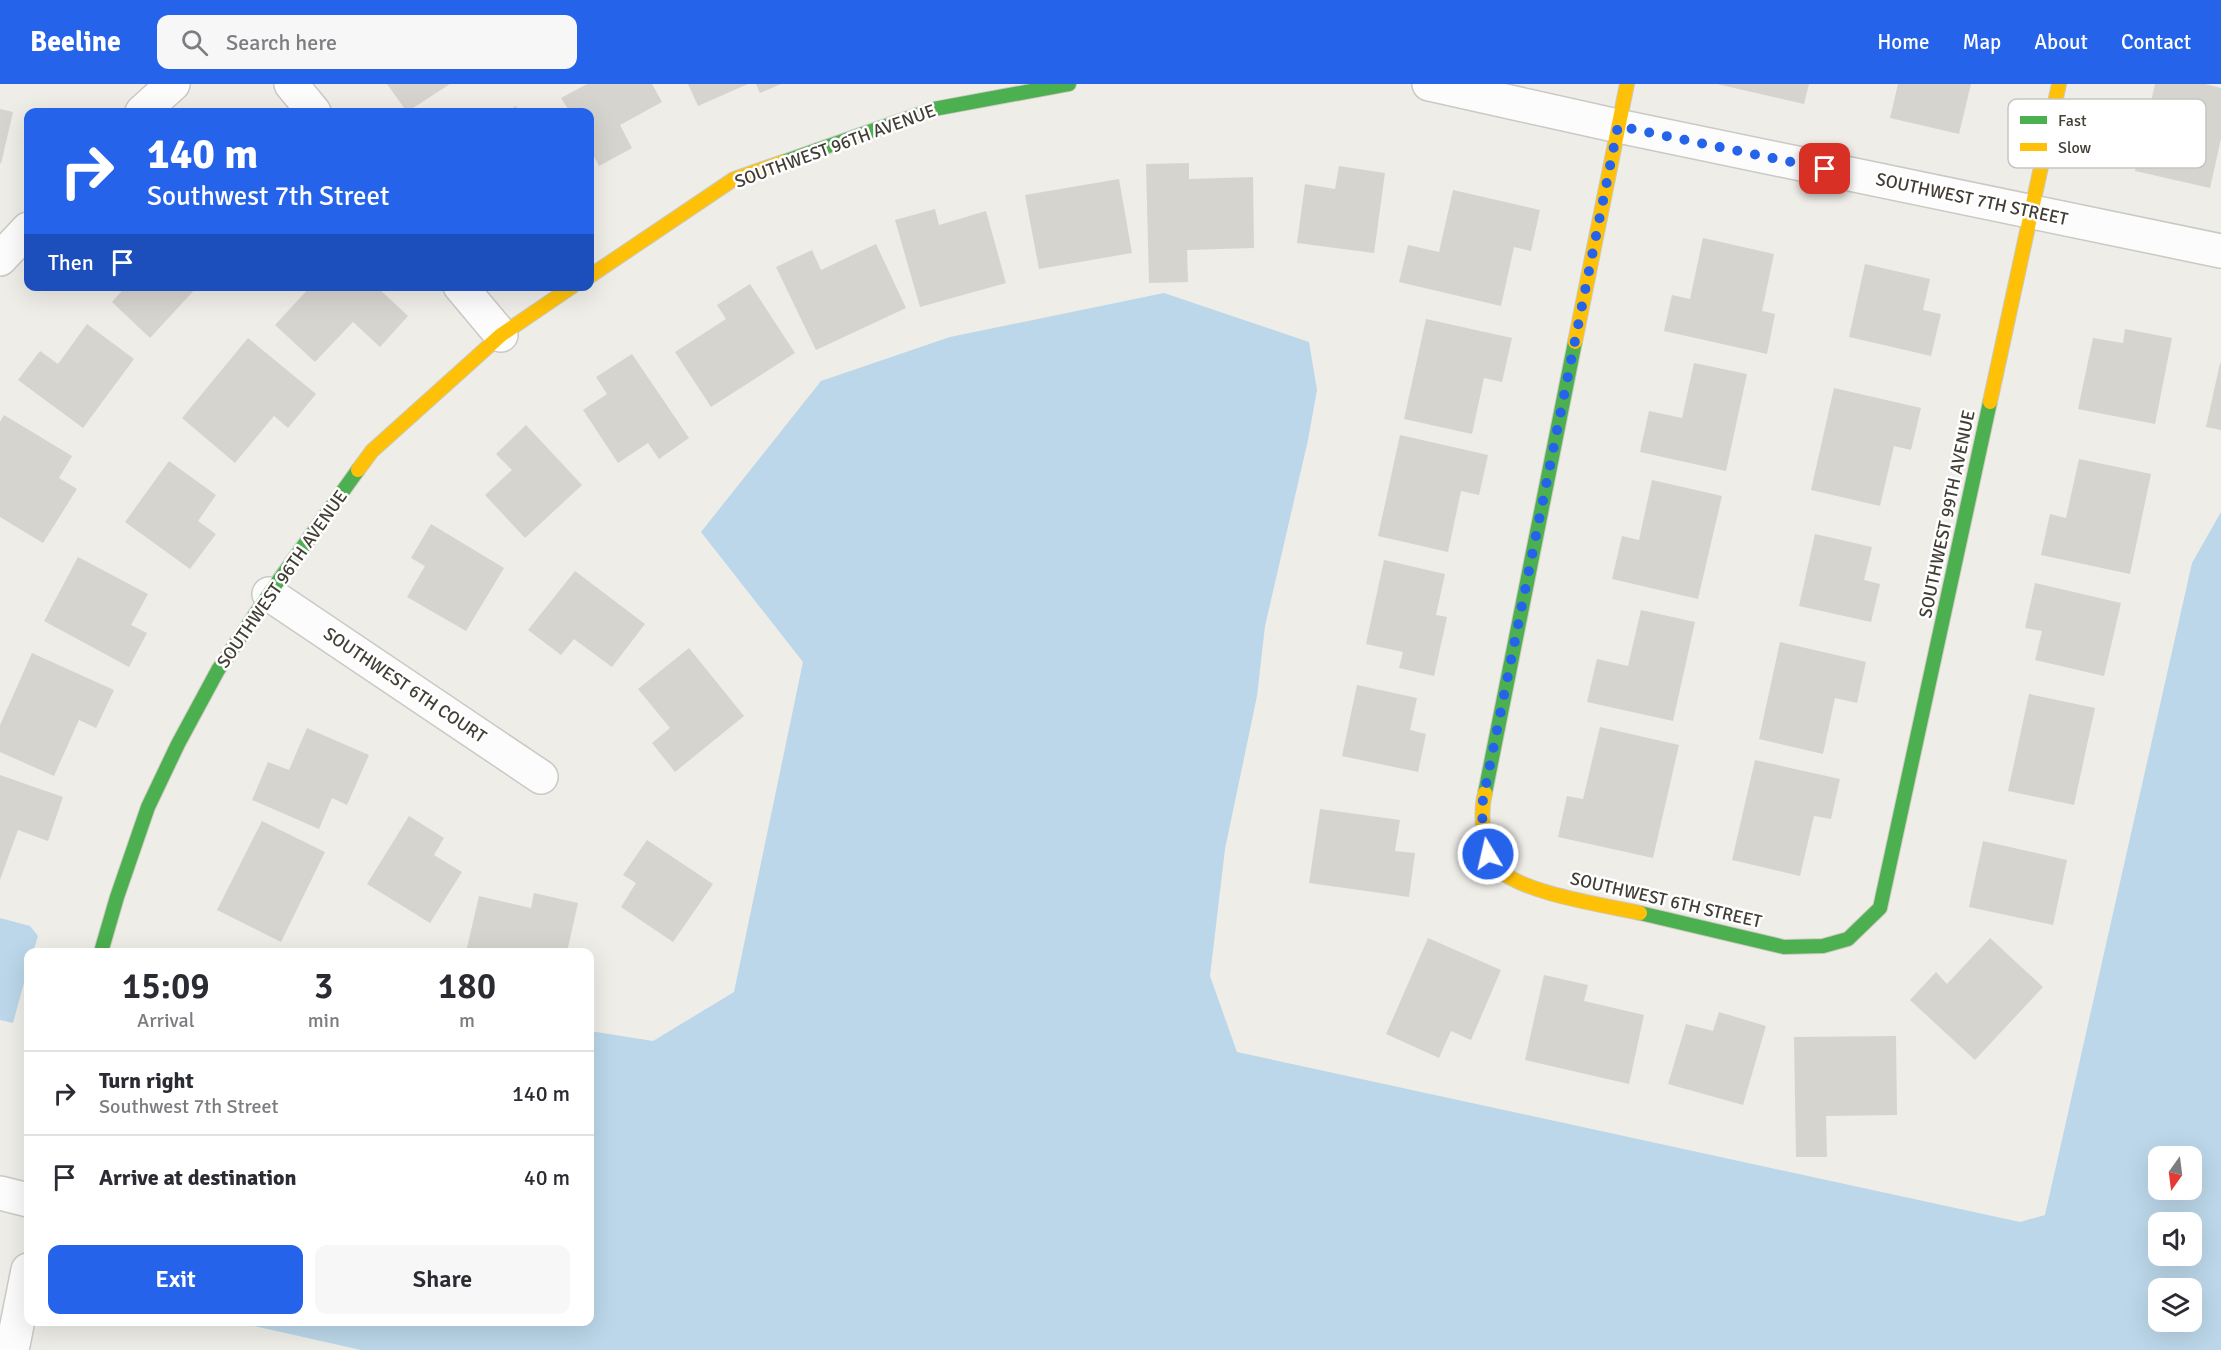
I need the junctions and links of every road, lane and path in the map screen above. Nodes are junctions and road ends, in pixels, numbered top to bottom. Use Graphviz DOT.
graph roads {
  1 [pos="174,84"];
  2 [pos="291,84"];
  3 [pos="1069,84"];
  4 [pos="1429,84"];
  5 [pos="1627,84"];
  6 [pos="2059,84"];
  7 [pos="2056,99"];
  8 [pos="147,108"];
  9 [pos="311,108"];
  10 [pos="1618,126"];
  11 [pos="2041,168"];
  12 [pos="2032,211"];
  13 [pos="24,233"];
  14 [pos="2221,250"];
  15 [pos="0,259"];
  16 [pos="594,273"];
  17 [pos="464,291"];
  18 [pos="566,291"];
  19 [pos="501,335"];
  20 [pos="269,594"];
  21 [pos="541,777"];
  22 [pos="1848,939"];
  23 [pos="102,948"];
  24 [pos="0,1193"];
  25 [pos="24,1199"];
  26 [pos="24,1290"];
  27 [pos="12,1350"];
  1 -- 8 [label="street"];
  2 -- 9 [label="street"];
  3 -- 16 [label="street, SOUTHWEST 96TH AVENUE"];
  4 -- 10 [label="street"];
  5 -- 10 [label="street"];
  6 -- 7 [label="street, SOUTHWEST 99TH AVENUE"];
  10 -- 12 [label="street, SOUTHWEST 7TH STREET"];
  10 -- 22 [label="street, SOUTHWEST 6TH STREET"];
  11 -- 12 [label="street, SOUTHWEST 99TH AVENUE"];
  12 -- 14 [label="street, SOUTHWEST 7TH STREET"];
  12 -- 22 [label="street, SOUTHWEST 99TH AVENUE"];
  13 -- 15 [label="street"];
  17 -- 19 [label="street"];
  18 -- 19 [label="street, SOUTHWEST 96TH AVENUE"];
  19 -- 20 [label="street, SOUTHWEST 96TH AVENUE"];
  20 -- 21 [label="street, SOUTHWEST 6TH COURT"];
  20 -- 23 [label="street, SOUTHWEST 96TH AVENUE"];
  24 -- 25 [label="street"];
  26 -- 27 [label="street"];
}
